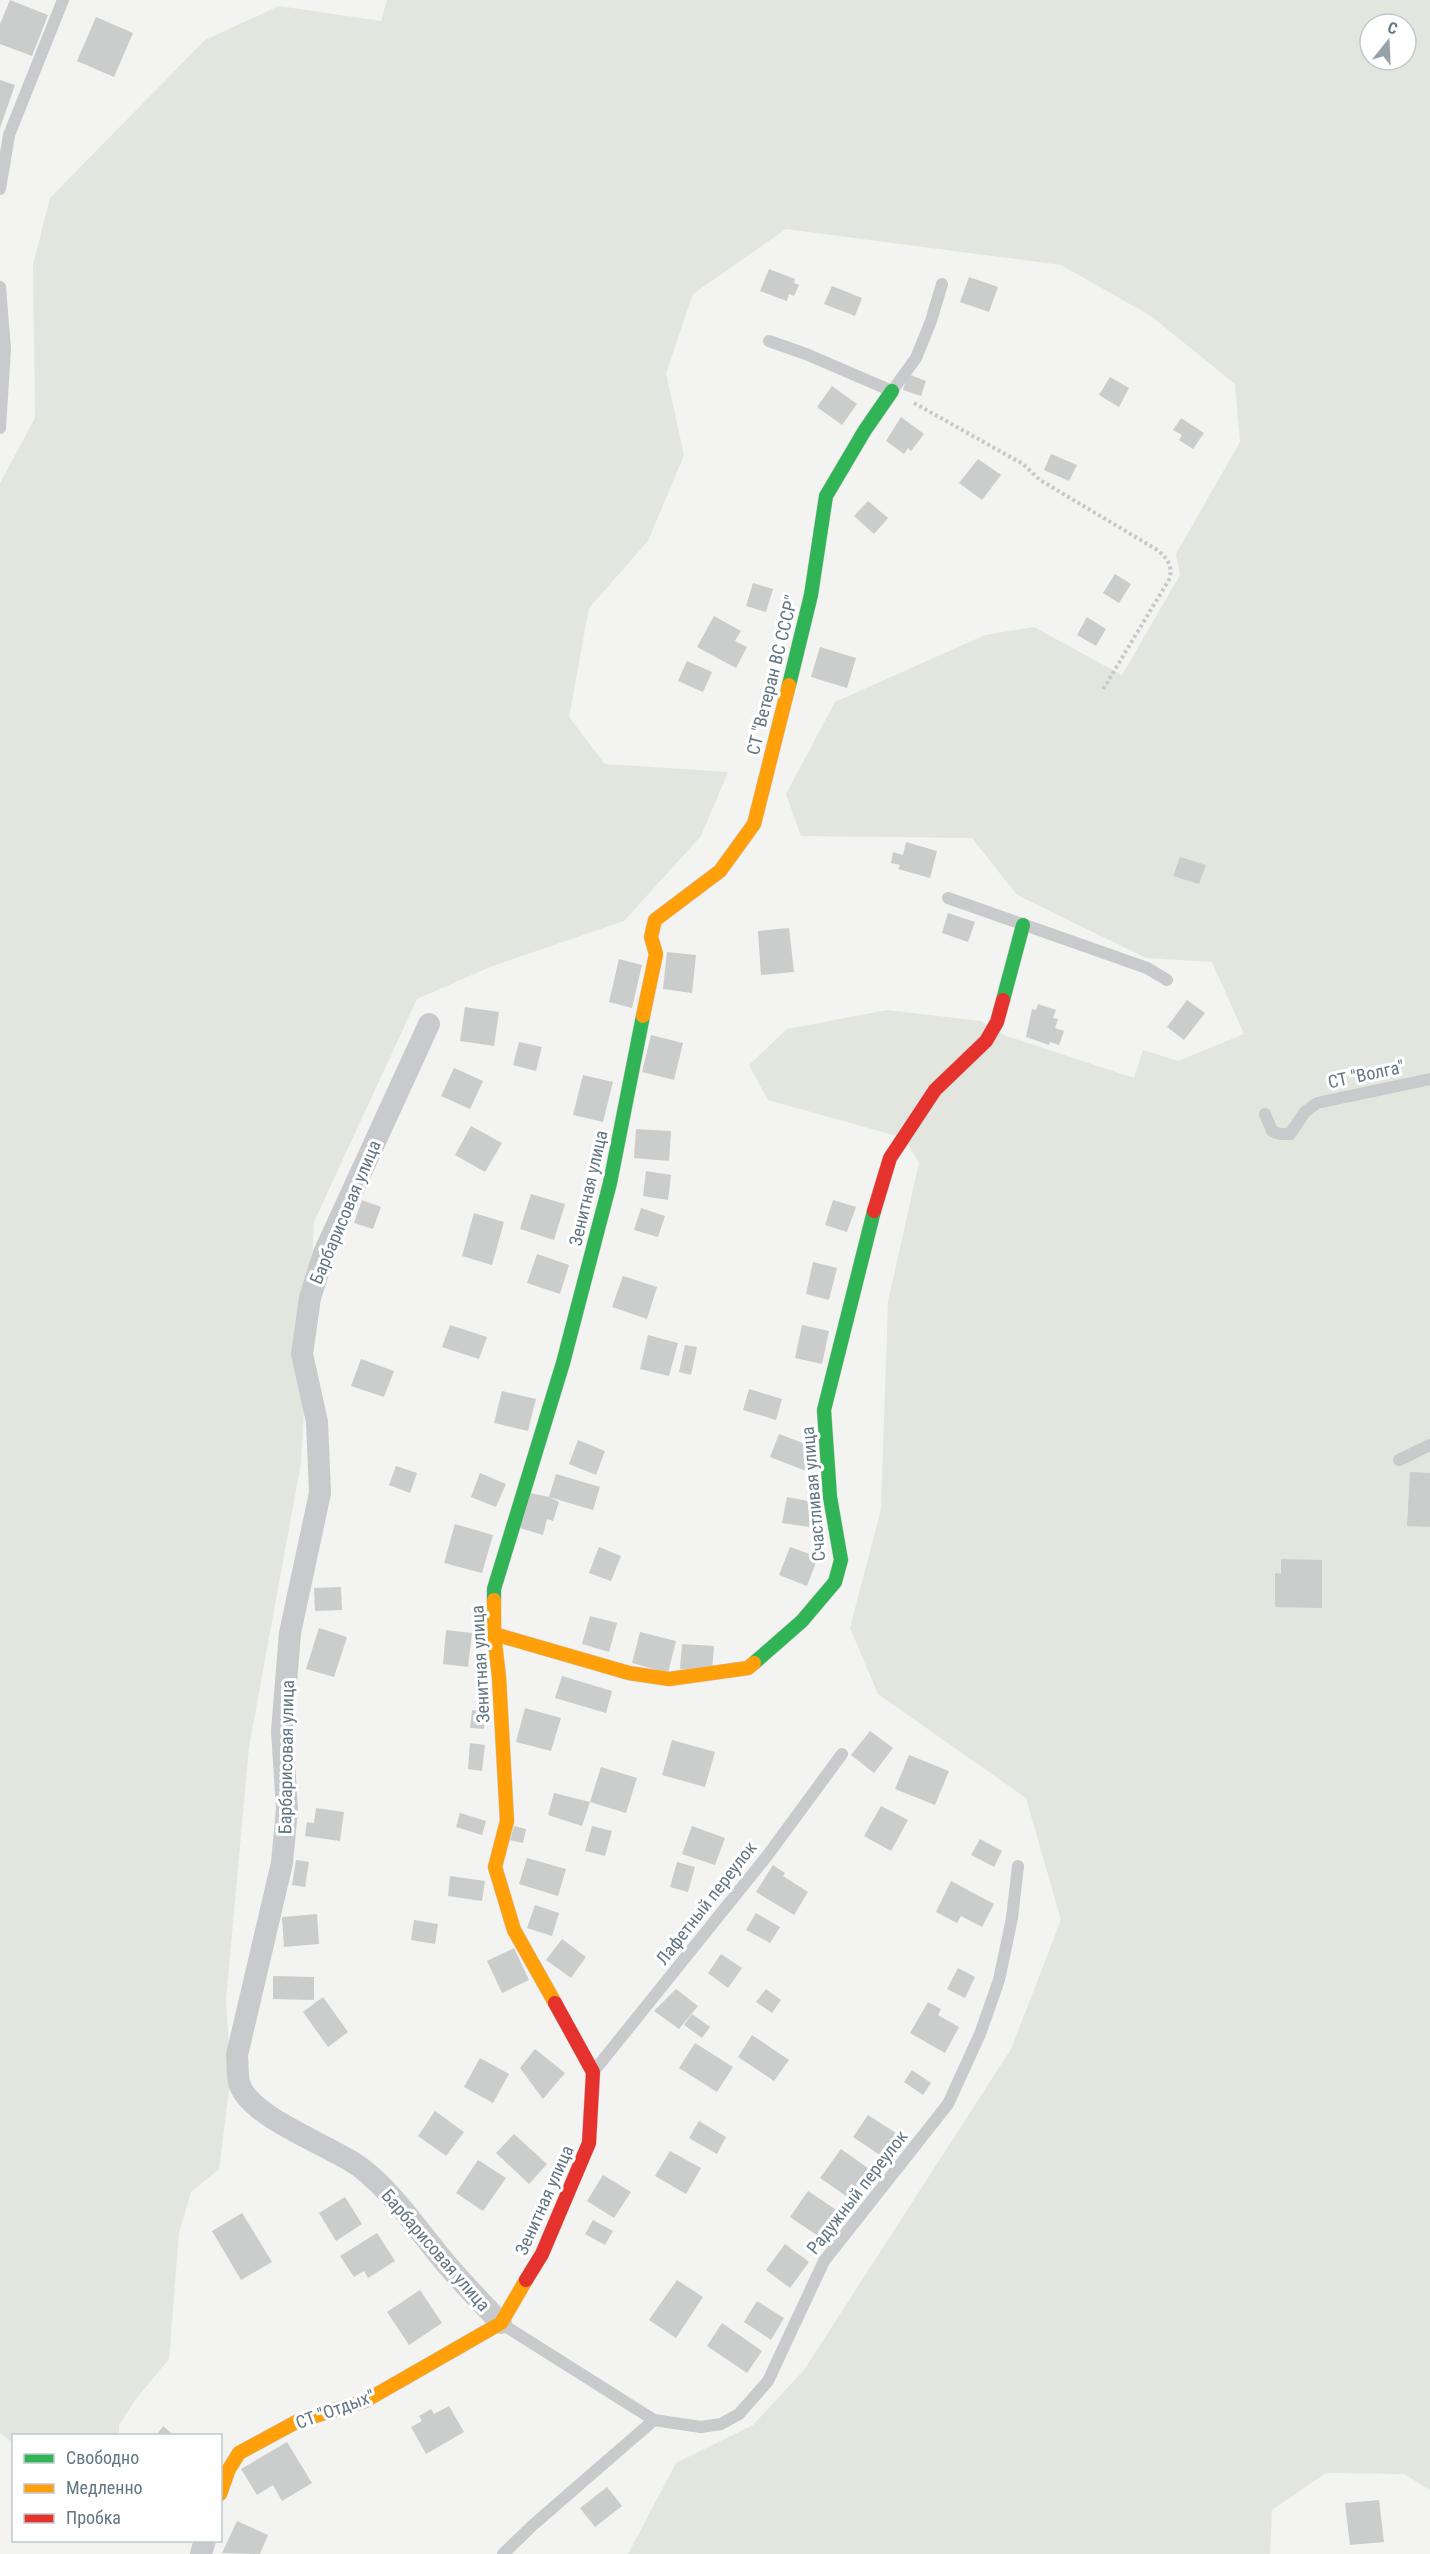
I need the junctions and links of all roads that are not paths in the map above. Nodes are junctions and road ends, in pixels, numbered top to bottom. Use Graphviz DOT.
graph roads {
  1 [pos="63,0"];
  2 [pos="0,189"];
  3 [pos="942,284"];
  4 [pos="0,287"];
  5 [pos="769,341"];
  6 [pos="892,391"];
  7 [pos="0,428"];
  8 [pos="948,898"];
  9 [pos="1023,925"];
  10 [pos="651,942"];
  11 [pos="1167,980"];
  12 [pos="429,1024"];
  13 [pos="1430,1079"];
  14 [pos="1266,1114"];
  15 [pos="1430,1445"];
  16 [pos="1399,1460"];
  17 [pos="494,1634"];
  18 [pos="842,1754"];
  19 [pos="1017,1866"];
  20 [pos="593,2072"];
  21 [pos="501,2324"];
  22 [pos="654,2420"];
  23 [pos="222,2488"];
  24 [pos="503,2554"];
  1 -- 2 [label="lane"];
  3 -- 6 [label="lane"];
  4 -- 7 [label="lane"];
  5 -- 6 [label="lane"];
  6 -- 10 [label="street, СТ \"Ветеран ВС СССР\""];
  8 -- 9 [label="lane"];
  9 -- 11 [label="lane"];
  9 -- 17 [label="street, Счастливая улица"];
  10 -- 17 [label="street, Зенитная улица"];
  12 -- 21 [label="street, Барбарисовая улица"];
  13 -- 14 [label="lane, СТ \"Волга\""];
  15 -- 16 [label="lane"];
  17 -- 20 [label="street, Зенитная улица"];
  18 -- 20 [label="lane, Лафетный переулок"];
  19 -- 22 [label="lane, Радужный переулок"];
  20 -- 21 [label="street, Зенитная улица"];
  21 -- 22 [label="lane, Радужный переулок"];
  21 -- 23 [label="street, СТ \"Отдых\""];
  22 -- 24 [label="lane"];
}
